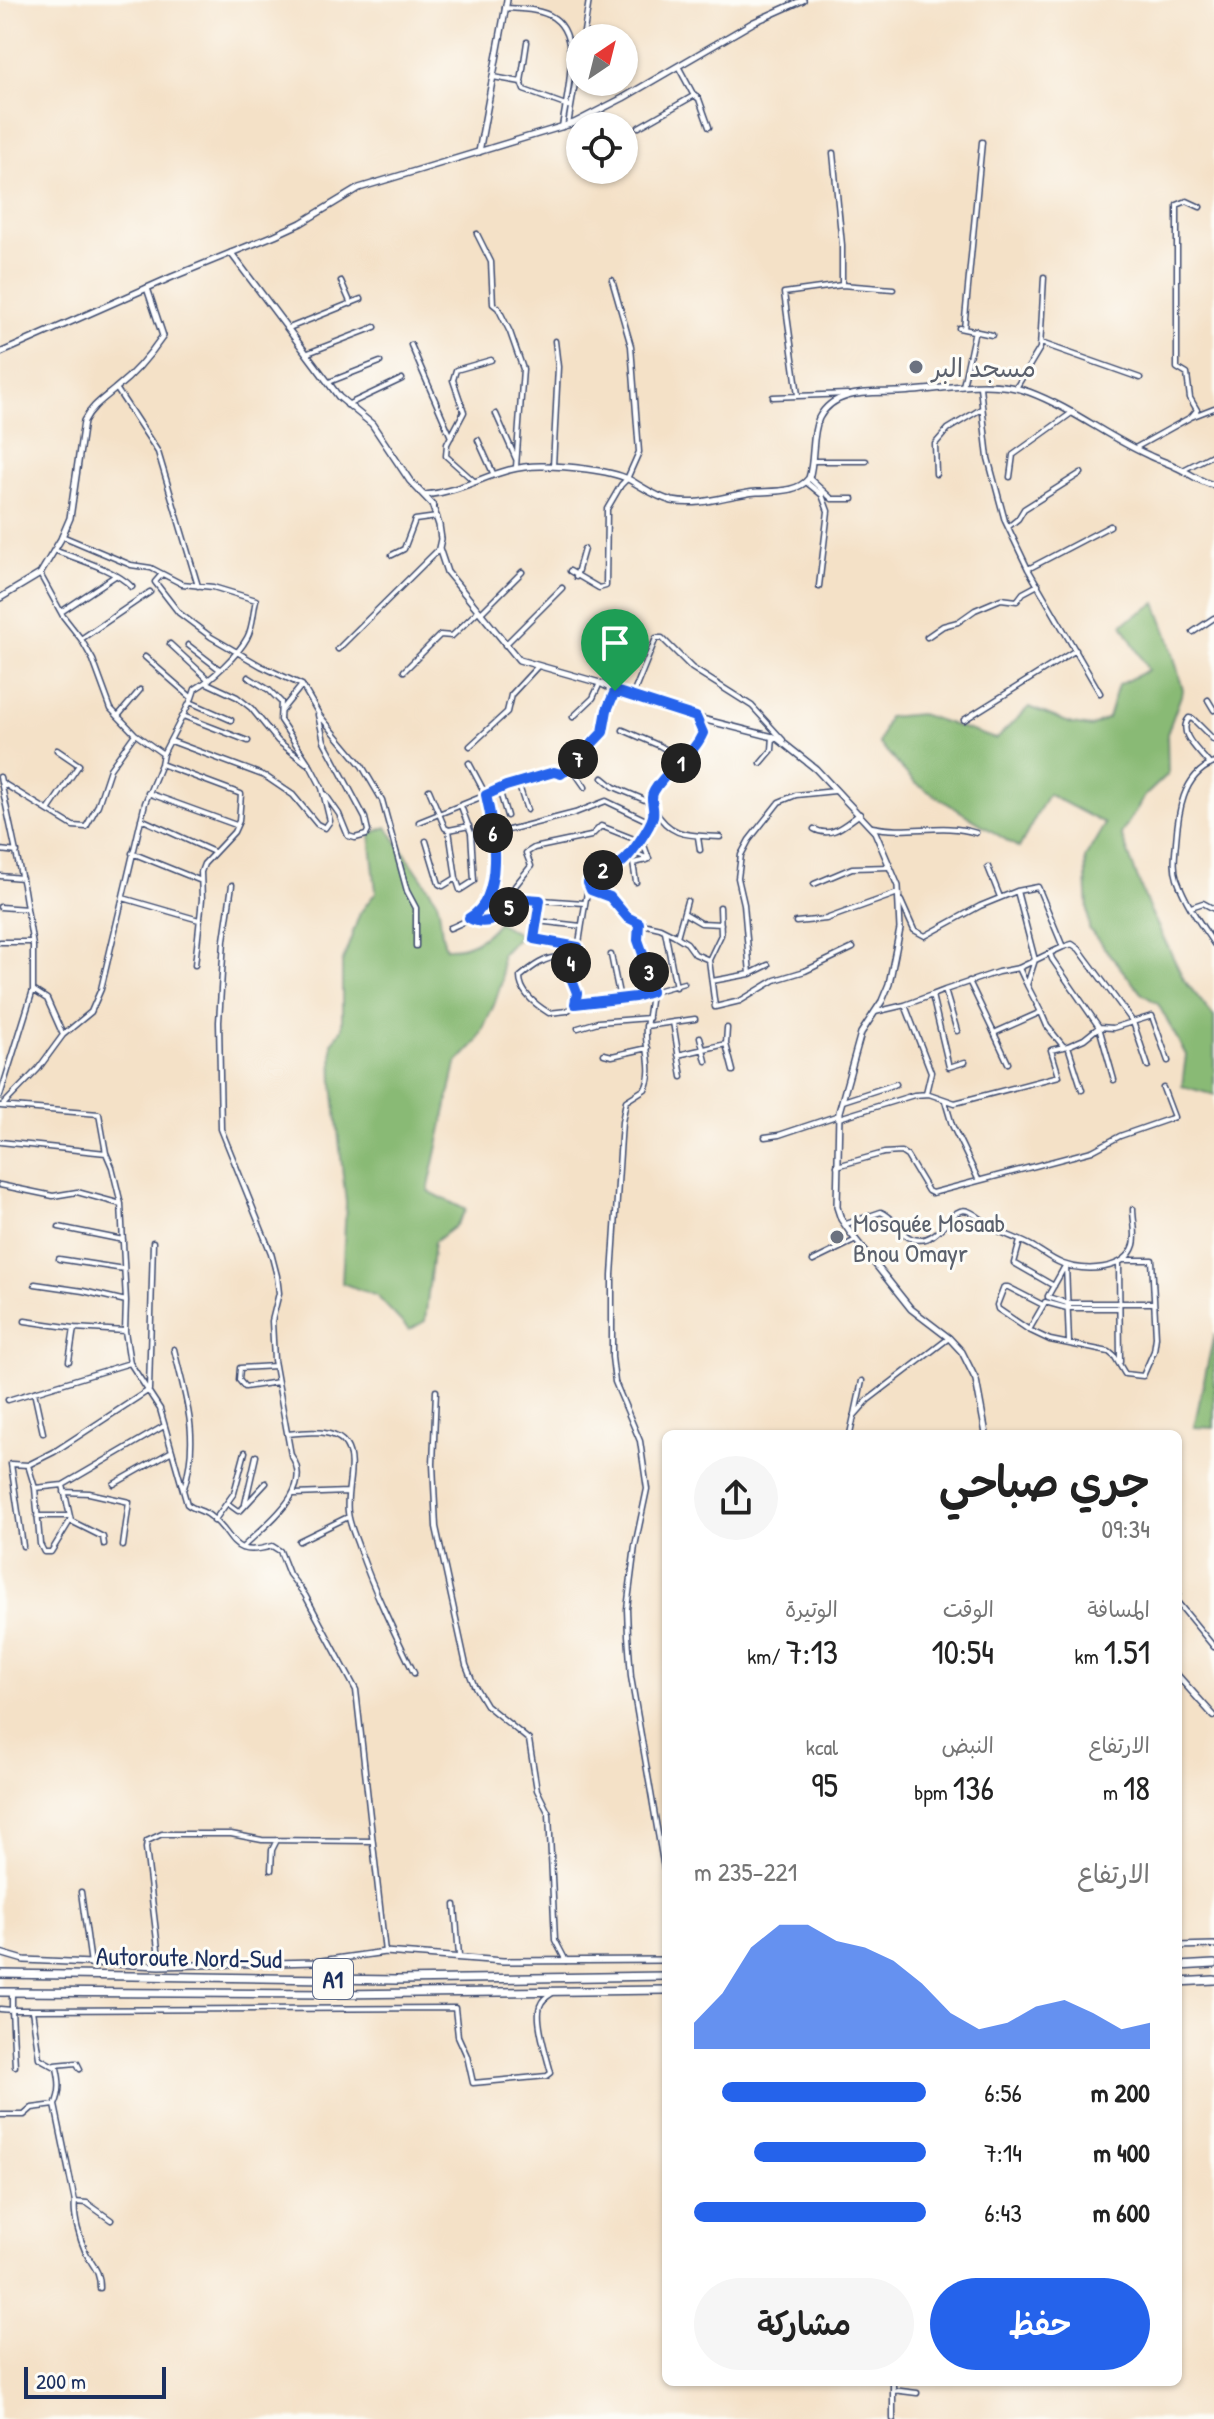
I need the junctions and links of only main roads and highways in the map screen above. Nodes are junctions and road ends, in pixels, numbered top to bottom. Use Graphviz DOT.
graph roads {
  1 [pos="1214,1964"];
  2 [pos="1182,1966"];
  3 [pos="0,1974"];
  4 [pos="662,1976"];
  5 [pos="1214,1980"];
  6 [pos="1182,1982"];
  7 [pos="662,1990"];
  8 [pos="0,1992"];
  1 -- 2 [label="highway"];
  3 -- 4 [label="highway, Autoroute Nord-Sud / A1"];
  5 -- 6 [label="highway"];
  7 -- 8 [label="highway, Autoroute Nord-Sud / A1"];
}
